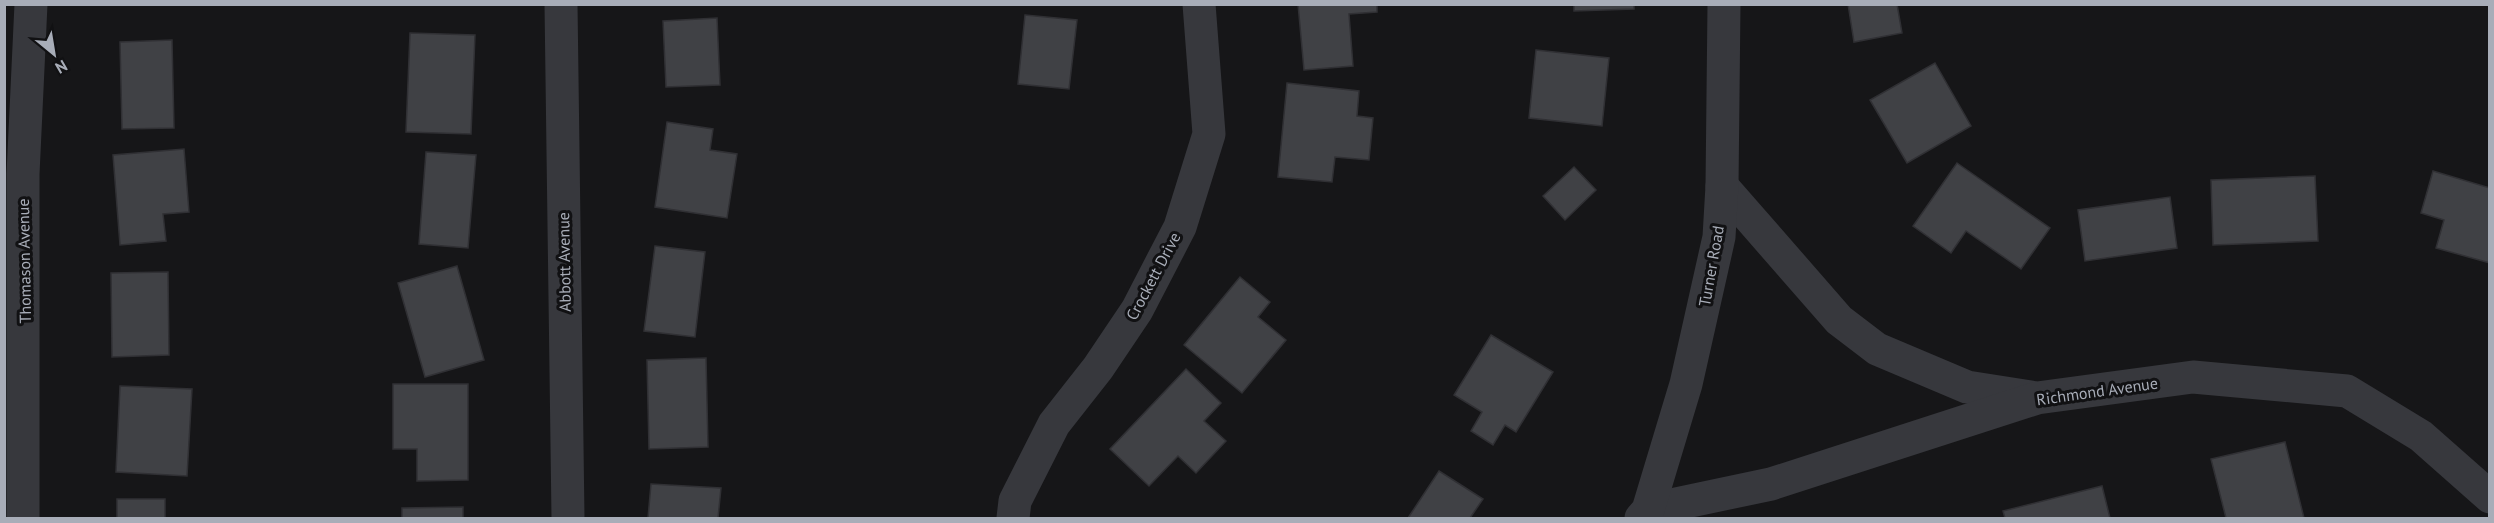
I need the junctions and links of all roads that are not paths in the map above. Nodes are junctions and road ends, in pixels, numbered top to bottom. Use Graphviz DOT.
graph roads {
  1 [pos="31,4"];
  2 [pos="561,4"];
  3 [pos="1199,4"];
  4 [pos="1724,4"];
  5 [pos="1722,186"];
  6 [pos="2037,398"];
  7 [pos="2490,497"];
  8 [pos="2490,513"];
  9 [pos="1645,514"];
  10 [pos="23,519"];
  11 [pos="568,519"];
  12 [pos="1013,519"];
  13 [pos="2482,519"];
  1 -- 10 [label="street, Thomason Avenue"];
  2 -- 11 [label="street, Abbott Avenue"];
  3 -- 12 [label="street, Crockett Drive"];
  4 -- 5 [label="street, Turner Road"];
  5 -- 6 [label="street"];
  5 -- 9 [label="street, Turner Road"];
  6 -- 7 [label="street, Richmond Avenue"];
  6 -- 9 [label="street, Richmond Avenue"];
  8 -- 13 [label="street"];
}
